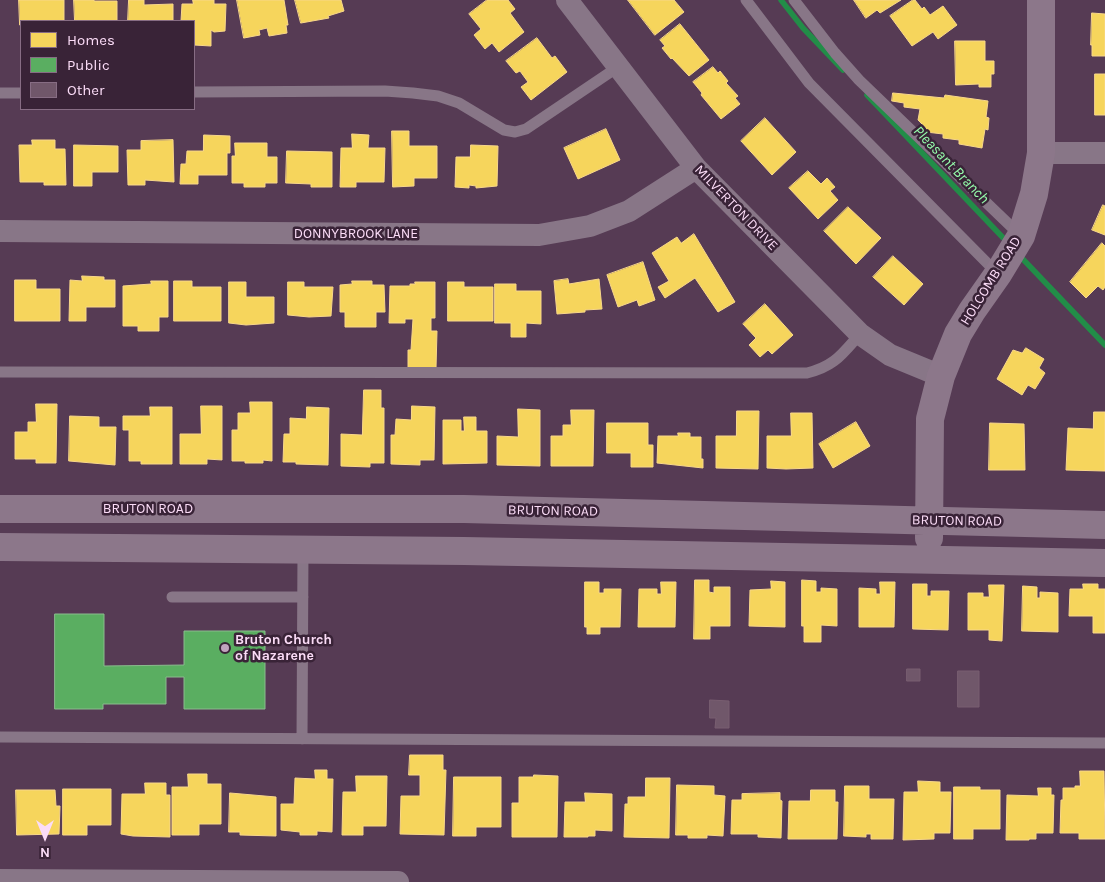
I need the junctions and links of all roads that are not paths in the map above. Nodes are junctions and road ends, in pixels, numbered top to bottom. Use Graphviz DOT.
graph roads {
  1 [pos="566,0"];
  2 [pos="746,0"];
  3 [pos="794,0"];
  4 [pos="1042,0"];
  5 [pos="618,67"];
  6 [pos="195,92"];
  7 [pos="0,93"];
  8 [pos="20,93"];
  9 [pos="1041,152"];
  10 [pos="1105,153"];
  11 [pos="696,168"];
  12 [pos="0,231"];
  13 [pos="1020,236"];
  14 [pos="1002,269"];
  15 [pos="860,334"];
  16 [pos="0,372"];
  17 [pos="941,376"];
  18 [pos="0,509"];
  19 [pos="464,509"];
  20 [pos="929,520"];
  21 [pos="1105,525"];
  22 [pos="0,547"];
  23 [pos="303,550"];
  24 [pos="464,550"];
  25 [pos="929,560"];
  26 [pos="1105,563"];
  27 [pos="172,597"];
  28 [pos="303,597"];
  29 [pos="0,737"];
  30 [pos="302,739"];
  31 [pos="1105,743"];
  32 [pos="0,880"];
  33 [pos="398,882"];
  1 -- 5 [label="street, MILVERTON DRIVE"];
  2 -- 14 [label="lane"];
  3 -- 13 [label="lane"];
  4 -- 9 [label="main road, HOLCOMB ROAD"];
  5 -- 6 [label="lane"];
  5 -- 11 [label="street, MILVERTON DRIVE"];
  7 -- 8 [label="lane"];
  9 -- 10 [label="street"];
  9 -- 13 [label="main road, HOLCOMB ROAD"];
  11 -- 12 [label="street, DONNYBROOK LANE"];
  11 -- 15 [label="street, MILVERTON DRIVE"];
  13 -- 14 [label="main road, HOLCOMB ROAD"];
  14 -- 17 [label="main road, HOLCOMB ROAD"];
  15 -- 16 [label="lane"];
  15 -- 17 [label="street, MILVERTON DRIVE"];
  17 -- 20 [label="main road, HOLCOMB ROAD"];
  18 -- 19 [label="main road, BRUTON ROAD"];
  19 -- 20 [label="main road, BRUTON ROAD"];
  19 -- 24 [label="main road"];
  20 -- 21 [label="main road, BRUTON ROAD"];
  20 -- 25 [label="main road, HOLCOMB ROAD"];
  22 -- 23 [label="main road"];
  23 -- 24 [label="main road"];
  23 -- 28 [label="lane"];
  24 -- 25 [label="main road"];
  25 -- 26 [label="main road"];
  27 -- 28 [label="lane"];
  28 -- 30 [label="lane"];
  29 -- 30 [label="lane"];
  30 -- 31 [label="lane"];
  32 -- 33 [label="street"];
}
